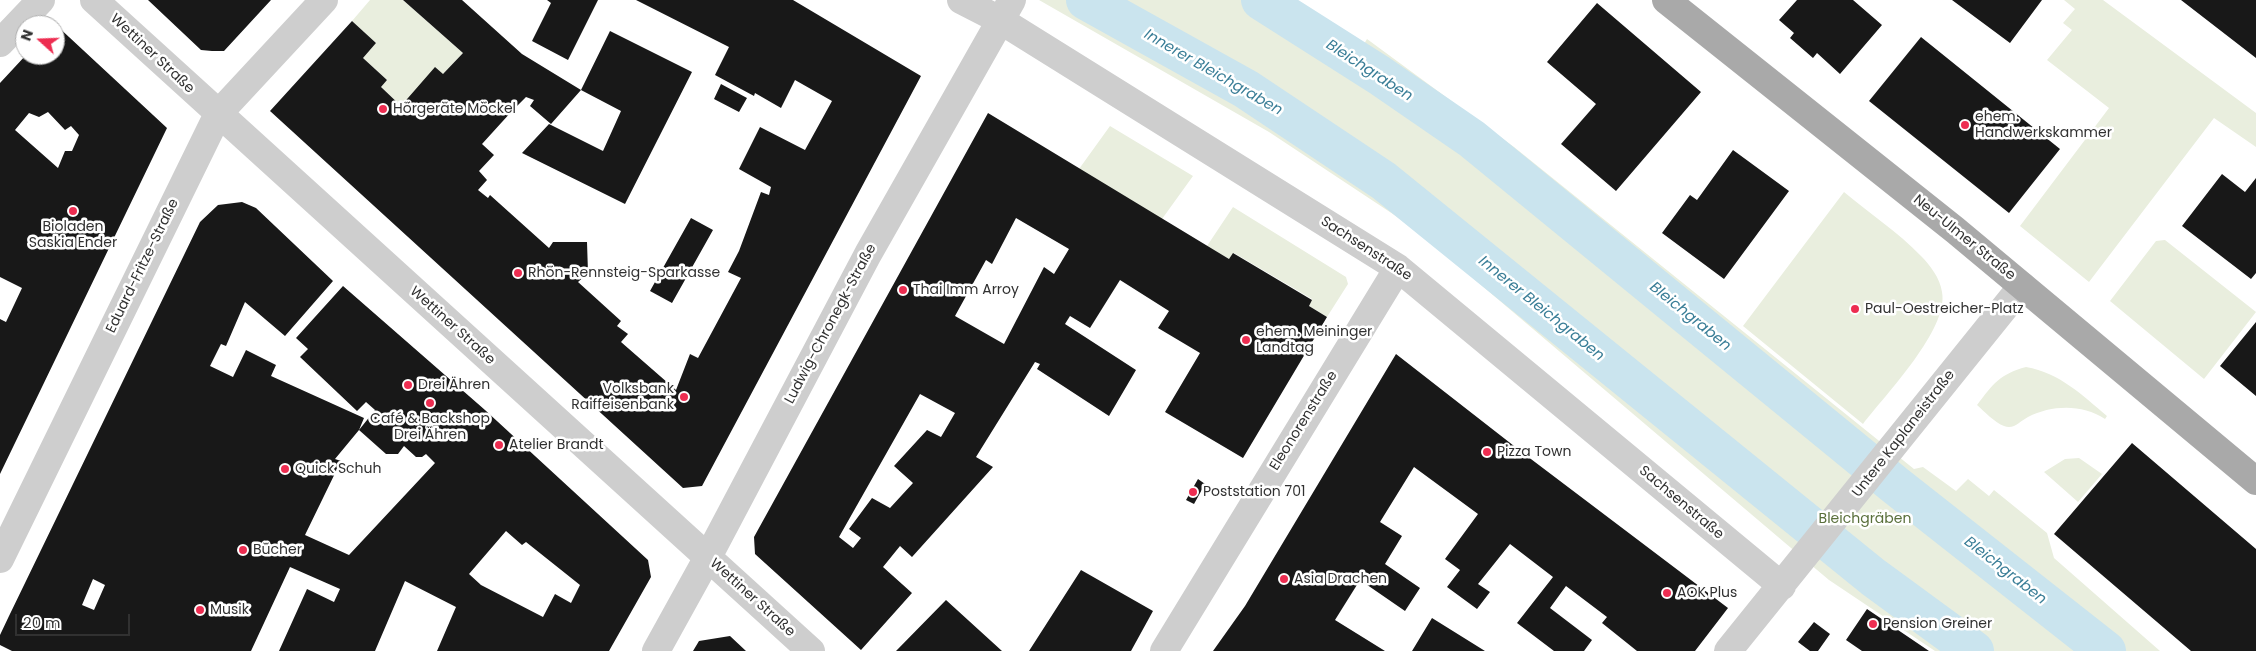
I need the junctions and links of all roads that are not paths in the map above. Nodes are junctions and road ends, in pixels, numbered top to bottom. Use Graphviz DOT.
graph roads {
  1 [pos="41,0"];
  2 [pos="94,0"];
  3 [pos="324,0"];
  4 [pos="961,0"];
  5 [pos="1666,0"];
  6 [pos="1006,10"];
  7 [pos="0,43"];
  8 [pos="218,114"];
  9 [pos="1398,268"];
  10 [pos="2022,286"];
  11 [pos="2256,481"];
  12 [pos="708,557"];
  13 [pos="0,559"];
  14 [pos="1782,586"];
  15 [pos="656,651"];
  16 [pos="811,651"];
  17 [pos="1164,651"];
  18 [pos="1728,651"];
  1 -- 7 [label="street"];
  2 -- 8 [label="street, Wettiner Straße"];
  3 -- 8 [label="street, Eduard-Fritze-Straße"];
  4 -- 6 [label="street, Sachsenstraße"];
  5 -- 10 [label="main road, Neu-Ulmer Straße"];
  6 -- 9 [label="street, Sachsenstraße"];
  6 -- 12 [label="street, Ludwig-Chronegk-Straße"];
  8 -- 12 [label="street, Wettiner Straße"];
  8 -- 13 [label="street, Eduard-Fritze-Straße"];
  9 -- 14 [label="street, Sachsenstraße"];
  9 -- 17 [label="street, Eleonorenstraße"];
  10 -- 11 [label="main road, Neu-Ulmer Straße"];
  10 -- 14 [label="street, Untere Kaplaneistraße"];
  12 -- 15 [label="street, Ludwig-Chronegk-Straße"];
  12 -- 16 [label="street, Wettiner Straße"];
  14 -- 18 [label="street, Untere Kaplaneistraße"];
}
